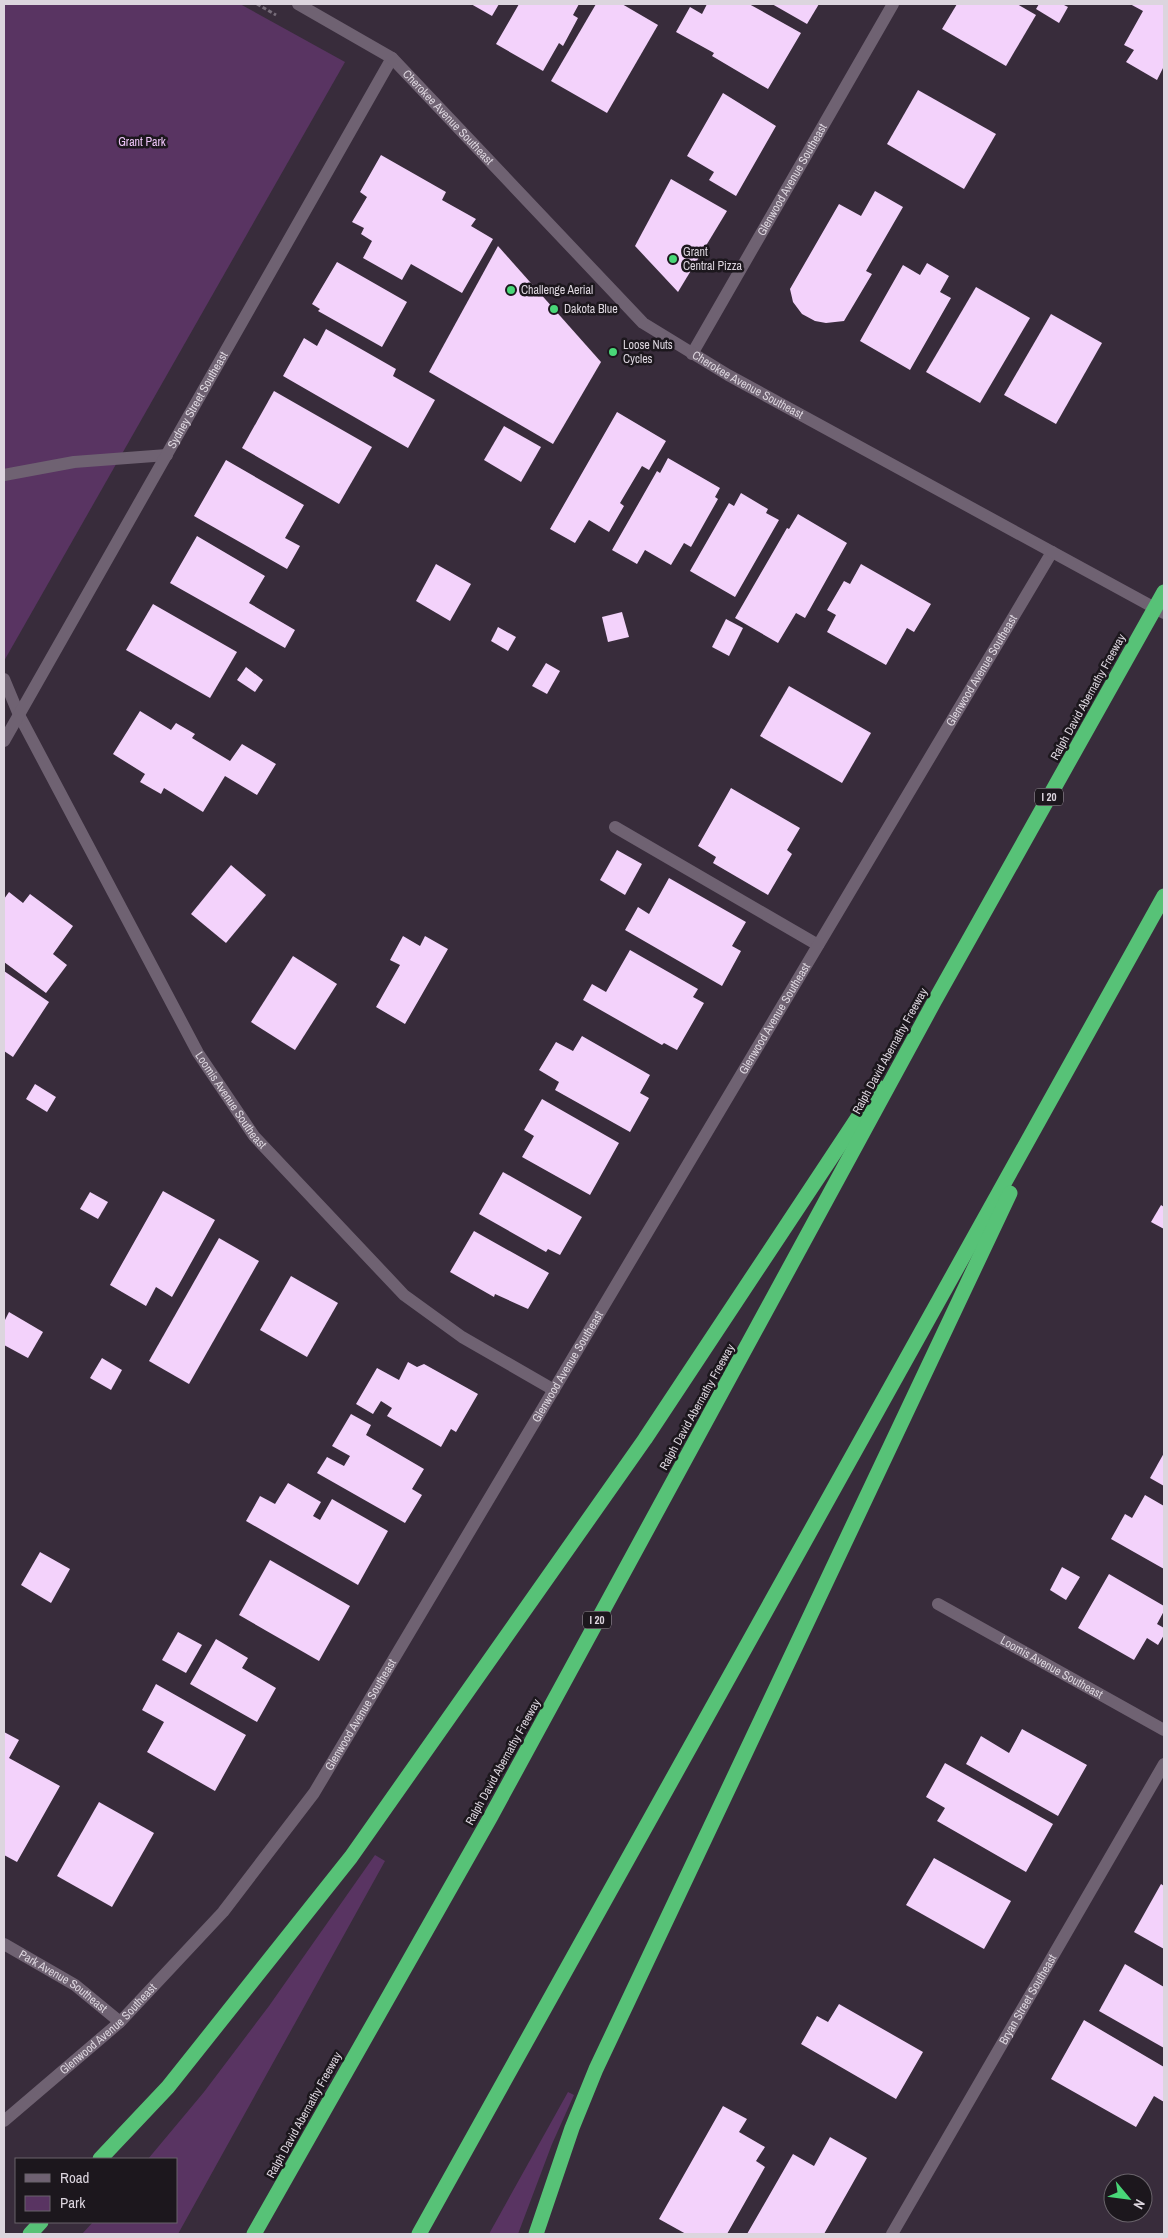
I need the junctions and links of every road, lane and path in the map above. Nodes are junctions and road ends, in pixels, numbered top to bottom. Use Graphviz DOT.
graph roads {
  1 [pos="298,4"];
  2 [pos="893,4"];
  3 [pos="392,58"];
  4 [pos="692,354"];
  5 [pos="166,455"];
  6 [pos="4,475"];
  7 [pos="1052,552"];
  8 [pos="1164,592"];
  9 [pos="1164,613"];
  10 [pos="4,679"];
  11 [pos="19,715"];
  12 [pos="4,741"];
  13 [pos="615,828"];
  14 [pos="1164,896"];
  15 [pos="818,945"];
  16 [pos="934,1002"];
  17 [pos="1072,1063"];
  18 [pos="554,1390"];
  19 [pos="938,1604"];
  20 [pos="1164,1730"];
  21 [pos="1164,1764"];
  22 [pos="4,1944"];
  23 [pos="120,2022"];
  24 [pos="4,2121"];
  25 [pos="101,2158"];
  26 [pos="40,2223"];
  27 [pos="30,2234"];
  28 [pos="254,2234"];
  29 [pos="419,2234"];
  30 [pos="536,2234"];
  31 [pos="892,2234"];
  1 -- 3 [label="street, Cherokee Avenue Southeast"];
  2 -- 4 [label="street, Glenwood Avenue Southeast"];
  3 -- 4 [label="street, Cherokee Avenue Southeast"];
  3 -- 5 [label="street, Sydney Street Southeast"];
  4 -- 7 [label="street, Cherokee Avenue Southeast"];
  5 -- 6 [label="street"];
  5 -- 11 [label="street, Sydney Street Southeast"];
  7 -- 9 [label="street, Cherokee Avenue Southeast"];
  7 -- 15 [label="street, Glenwood Avenue Southeast"];
  8 -- 16 [label="highway, Ralph David Abernathy Freeway / I 20"];
  10 -- 11 [label="street, Loomis Avenue Southeast"];
  11 -- 12 [label="street, Sydney Street Southeast"];
  11 -- 18 [label="street, Loomis Avenue Southeast"];
  13 -- 15 [label="street"];
  14 -- 17 [label="highway"];
  15 -- 18 [label="street, Glenwood Avenue Southeast"];
  16 -- 25 [label="highway"];
  16 -- 28 [label="highway, Ralph David Abernathy Freeway / I 20"];
  17 -- 29 [label="highway"];
  17 -- 30 [label="highway"];
  18 -- 23 [label="street, Glenwood Avenue Southeast"];
  19 -- 20 [label="street, Loomis Avenue Southeast"];
  21 -- 31 [label="street, Bryan Street Southeast"];
  22 -- 23 [label="street, Park Avenue Southeast"];
  23 -- 24 [label="street, Glenwood Avenue Southeast"];
  26 -- 27 [label="highway"];
}
